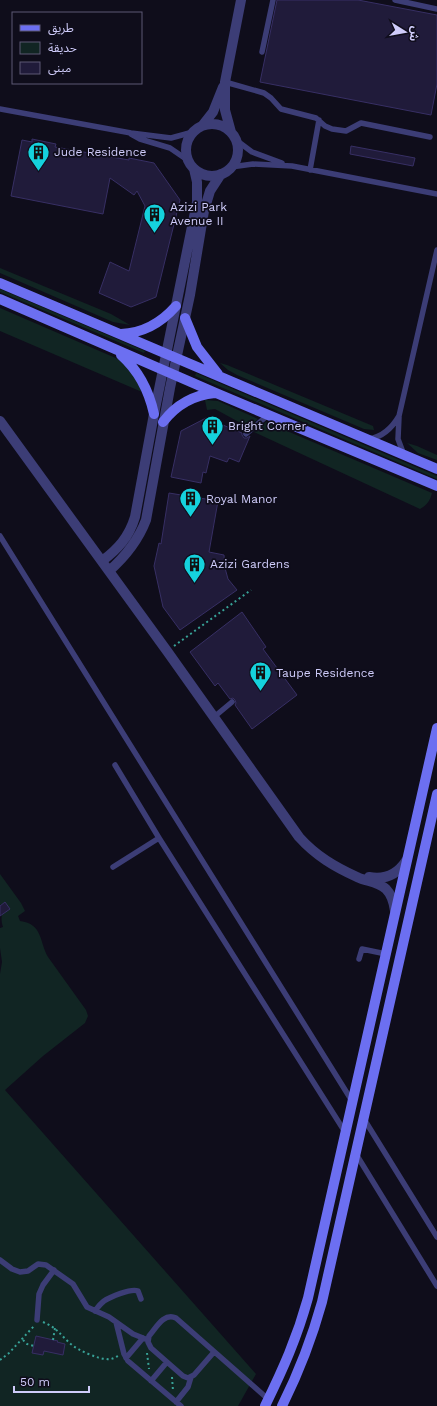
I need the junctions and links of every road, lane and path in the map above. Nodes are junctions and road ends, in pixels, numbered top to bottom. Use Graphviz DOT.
graph roads {
  1 [pos="241,0"];
  2 [pos="273,0"];
  3 [pos="395,0"];
  4 [pos="437,9"];
  5 [pos="262,52"];
  6 [pos="225,82"];
  7 [pos="0,109"];
  8 [pos="320,120"];
  9 [pos="202,126"];
  10 [pos="192,132"];
  11 [pos="131,133"];
  12 [pos="233,136"];
  13 [pos="430,137"];
  14 [pos="191,165"];
  15 [pos="292,166"];
  16 [pos="231,167"];
  17 [pos="310,170"];
  18 [pos="221,174"];
  19 [pos="437,194"];
  20 [pos="437,250"];
  21 [pos="0,283"];
  22 [pos="0,299"];
  23 [pos="176,306"];
  24 [pos="185,318"];
  25 [pos="120,334"];
  26 [pos="115,349"];
  27 [pos="166,353"];
  28 [pos="176,358"];
  29 [pos="163,370"];
  30 [pos="173,374"];
  31 [pos="220,377"];
  32 [pos="216,393"];
  33 [pos="154,414"];
  34 [pos="268,415"];
  35 [pos="399,416"];
  36 [pos="0,421"];
  37 [pos="163,422"];
  38 [pos="246,434"];
  39 [pos="366,440"];
  40 [pos="404,456"];
  41 [pos="437,469"];
  42 [pos="437,486"];
  43 [pos="0,536"];
  44 [pos="102,561"];
  45 [pos="109,571"];
  46 [pos="250,590"];
  47 [pos="167,651"];
  48 [pos="232,702"];
  49 [pos="214,717"];
  50 [pos="437,728"];
  51 [pos="115,765"];
  52 [pos="433,766"];
  53 [pos="437,794"];
  54 [pos="159,838"];
  55 [pos="406,861"];
  56 [pos="113,867"];
  57 [pos="353,875"];
  58 [pos="395,911"];
  59 [pos="386,954"];
  60 [pos="359,959"];
  61 [pos="352,1102"];
  62 [pos="364,1119"];
  63 [pos="345,1132"];
  64 [pos="356,1154"];
  65 [pos="437,1237"];
  66 [pos="0,1260"];
  67 [pos="54,1270"];
  68 [pos="437,1286"];
  69 [pos="141,1299"];
  70 [pos="95,1311"];
  71 [pos="37,1320"];
  72 [pos="116,1322"];
  73 [pos="55,1328"];
  74 [pos="22,1339"];
  75 [pos="53,1340"];
  76 [pos="146,1341"];
  77 [pos="34,1346"];
  78 [pos="214,1352"];
  79 [pos="125,1356"];
  80 [pos="0,1360"];
  81 [pos="169,1364"];
  82 [pos="191,1377"];
  83 [pos="151,1380"];
  84 [pos="175,1401"];
  85 [pos="267,1403"];
  86 [pos="182,1406"];
  87 [pos="277,1406"];
  88 [pos="282,1406"];
  1 -- 6 [label="street"];
  2 -- 5 [label="lane"];
  3 -- 4 [label="lane"];
  6 -- 8 [label="lane"];
  6 -- 9 [label="street"];
  6 -- 12 [label="street"];
  7 -- 11 [label="lane"];
  8 -- 13 [label="lane"];
  8 -- 17 [label="lane"];
  9 -- 10 [label="street"];
  9 -- 12 [label="street"];
  10 -- 11 [label="lane"];
  10 -- 14 [label="street"];
  11 -- 14 [label="lane"];
  12 -- 15 [label="lane"];
  12 -- 16 [label="street"];
  14 -- 18 [label="street"];
  14 -- 23 [label="street"];
  15 -- 16 [label="lane"];
  15 -- 17 [label="lane"];
  16 -- 18 [label="street"];
  17 -- 19 [label="lane"];
  18 -- 24 [label="street"];
  20 -- 35 [label="lane"];
  21 -- 25 [label="street"];
  22 -- 26 [label="street"];
  23 -- 25 [label="street"];
  23 -- 27 [label="street"];
  24 -- 28 [label="street"];
  24 -- 31 [label="street"];
  25 -- 27 [label="street"];
  26 -- 29 [label="street"];
  26 -- 33 [label="street"];
  27 -- 28 [label="street"];
  27 -- 29 [label="street"];
  28 -- 30 [label="street"];
  28 -- 31 [label="street"];
  29 -- 30 [label="street"];
  29 -- 33 [label="street"];
  30 -- 32 [label="street"];
  30 -- 37 [label="street"];
  31 -- 39 [label="street"];
  32 -- 34 [label="street"];
  32 -- 37 [label="street"];
  33 -- 44 [label="street"];
  34 -- 38 [label="lane"];
  34 -- 42 [label="street"];
  35 -- 39 [label="lane"];
  35 -- 40 [label="lane"];
  36 -- 44 [label="street"];
  37 -- 45 [label="street"];
  39 -- 40 [label="street"];
  40 -- 41 [label="street"];
  43 -- 61 [label="lane"];
  44 -- 45 [label="street"];
  45 -- 47 [label="street"];
  46 -- 47 [label="path"];
  47 -- 49 [label="street"];
  48 -- 49 [label="lane"];
  49 -- 57 [label="street"];
  50 -- 52 [label="street"];
  51 -- 54 [label="lane"];
  52 -- 55 [label="street"];
  53 -- 62 [label="street"];
  54 -- 56 [label="lane"];
  54 -- 63 [label="lane"];
  55 -- 57 [label="street"];
  55 -- 58 [label="street"];
  57 -- 58 [label="street"];
  58 -- 59 [label="street"];
  59 -- 60 [label="lane"];
  59 -- 61 [label="street"];
  61 -- 63 [label="street"];
  62 -- 64 [label="street"];
  62 -- 65 [label="lane"];
  63 -- 85 [label="street"];
  64 -- 68 [label="lane"];
  64 -- 88 [label="street"];
  66 -- 67 [label="lane"];
  67 -- 70 [label="lane"];
  67 -- 71 [label="lane"];
  69 -- 70 [label="lane"];
  70 -- 72 [label="lane"];
  71 -- 73 [label="path"];
  71 -- 74 [label="path"];
  72 -- 76 [label="lane"];
  72 -- 79 [label="lane"];
  73 -- 75 [label="path"];
  73 -- 79 [label="path"];
  74 -- 77 [label="path"];
  74 -- 80 [label="path"];
  76 -- 78 [label="lane"];
  76 -- 79 [label="lane"];
  76 -- 81 [label="lane"];
  76 -- 83 [label="path"];
  78 -- 82 [label="lane"];
  78 -- 85 [label="lane"];
  79 -- 83 [label="lane"];
  81 -- 82 [label="lane"];
  81 -- 83 [label="lane"];
  81 -- 84 [label="path"];
  82 -- 84 [label="lane"];
  83 -- 84 [label="lane"];
  84 -- 86 [label="lane"];
  85 -- 87 [label="street"];
}
